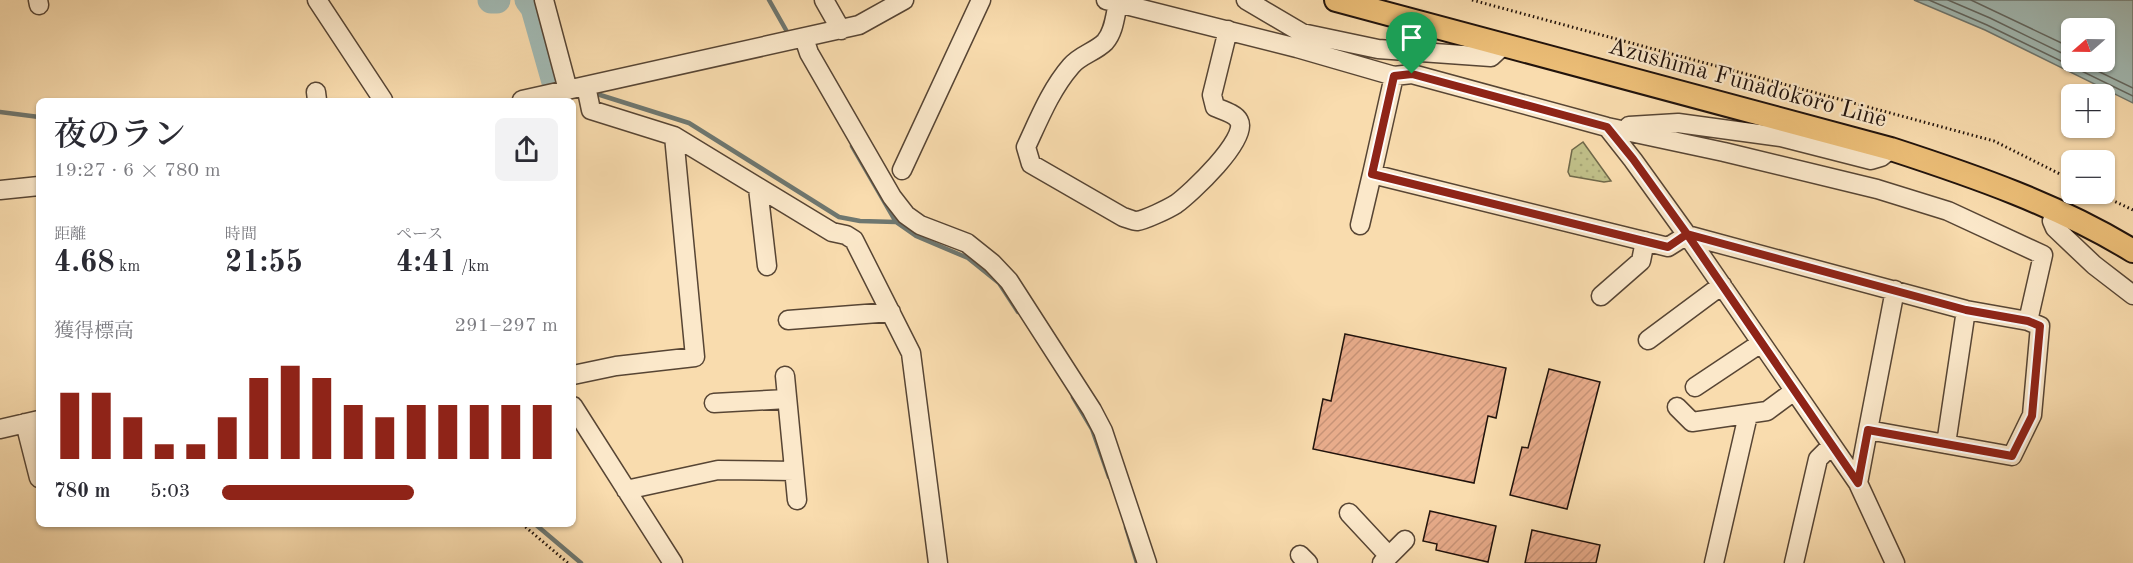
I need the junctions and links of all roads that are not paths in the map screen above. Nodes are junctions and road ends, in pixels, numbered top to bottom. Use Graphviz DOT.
graph roads {
  1 [pos="317,0"];
  2 [pos="544,0"];
  3 [pos="824,0"];
  4 [pos="904,0"];
  5 [pos="981,0"];
  6 [pos="1246,0"];
  7 [pos="1336,0"];
  8 [pos="1112,2"];
  9 [pos="841,30"];
  10 [pos="1228,30"];
  11 [pos="1300,40"];
  12 [pos="795,41"];
  13 [pos="1504,45"];
  14 [pos="1394,76"];
  15 [pos="586,86"];
  16 [pos="568,90"];
  17 [pos="382,98"];
  18 [pos="531,98"];
  19 [pos="1607,127"];
  20 [pos="674,136"];
  21 [pos="1891,149"];
  22 [pos="902,170"];
  23 [pos="1372,174"];
  24 [pos="36,186"];
  25 [pos="758,188"];
  26 [pos="0,190"];
  27 [pos="2057,211"];
  28 [pos="1360,225"];
  29 [pos="1687,234"];
  30 [pos="1645,241"];
  31 [pos="2133,251"];
  32 [pos="767,266"];
  33 [pos="1722,285"];
  34 [pos="1895,290"];
  35 [pos="2133,295"];
  36 [pos="1601,296"];
  37 [pos="1966,310"];
  38 [pos="891,312"];
  39 [pos="788,320"];
  40 [pos="2028,321"];
  41 [pos="1648,340"];
  42 [pos="1761,343"];
  43 [pos="576,374"];
  44 [pos="785,376"];
  45 [pos="1695,387"];
  46 [pos="1794,391"];
  47 [pos="787,399"];
  48 [pos="714,403"];
  49 [pos="1677,407"];
  50 [pos="576,411"];
  51 [pos="1748,415"];
  52 [pos="32,422"];
  53 [pos="0,429"];
  54 [pos="1868,430"];
  55 [pos="1946,444"];
  56 [pos="1832,445"];
  57 [pos="36,454"];
  58 [pos="794,471"];
  59 [pos="1858,483"];
  60 [pos="626,490"];
  61 [pos="796,500"];
  62 [pos="1349,513"];
  63 [pos="1405,540"];
  64 [pos="1385,559"];
  65 [pos="673,563"];
  66 [pos="938,563"];
  67 [pos="1147,563"];
  68 [pos="1714,563"];
  69 [pos="1794,563"];
  70 [pos="1895,563"];
  1 -- 17 [label="street"];
  2 -- 16 [label="street"];
  3 -- 9 [label="street"];
  4 -- 9 [label="street"];
  5 -- 22 [label="street"];
  6 -- 11 [label="street"];
  7 -- 13 [label="main road, Azushima Funadokoro Line"];
  8 -- 10 [label="street"];
  8 -- 10 [label="street"];
  9 -- 12 [label="street"];
  10 -- 11 [label="street"];
  11 -- 13 [label="street"];
  11 -- 14 [label="street"];
  12 -- 15 [label="street"];
  12 -- 67 [label="street"];
  13 -- 21 [label="main road, Azushima Funadokoro Line"];
  14 -- 19 [label="street"];
  14 -- 23 [label="street"];
  15 -- 16 [label="street"];
  15 -- 20 [label="street"];
  16 -- 18 [label="street"];
  19 -- 21 [label="street"];
  19 -- 29 [label="street"];
  19 -- 40 [label="street"];
  20 -- 25 [label="street"];
  20 -- 43 [label="street"];
  21 -- 27 [label="main road, Azushima Funadokoro Line"];
  23 -- 28 [label="street"];
  23 -- 30 [label="street"];
  24 -- 26 [label="street"];
  25 -- 32 [label="street"];
  25 -- 38 [label="street"];
  27 -- 31 [label="main road, Azushima Funadokoro Line"];
  27 -- 35 [label="street"];
  29 -- 30 [label="street"];
  29 -- 33 [label="street"];
  29 -- 34 [label="street"];
  30 -- 36 [label="street"];
  33 -- 41 [label="street"];
  33 -- 42 [label="street"];
  34 -- 37 [label="street"];
  34 -- 54 [label="street"];
  37 -- 40 [label="street"];
  37 -- 55 [label="street"];
  38 -- 39 [label="street"];
  38 -- 66 [label="street"];
  40 -- 55 [label="street"];
  42 -- 45 [label="street"];
  42 -- 46 [label="street"];
  44 -- 47 [label="street"];
  46 -- 51 [label="street"];
  46 -- 56 [label="street"];
  47 -- 48 [label="street"];
  47 -- 58 [label="street"];
  49 -- 51 [label="street"];
  50 -- 60 [label="street"];
  51 -- 68 [label="street"];
  52 -- 53 [label="street"];
  52 -- 57 [label="street"];
  54 -- 55 [label="street"];
  54 -- 59 [label="street"];
  56 -- 59 [label="street"];
  56 -- 69 [label="street"];
  58 -- 60 [label="street"];
  58 -- 61 [label="street"];
  59 -- 70 [label="street"];
  60 -- 65 [label="street"];
  62 -- 64 [label="street"];
  63 -- 64 [label="street"];
}
